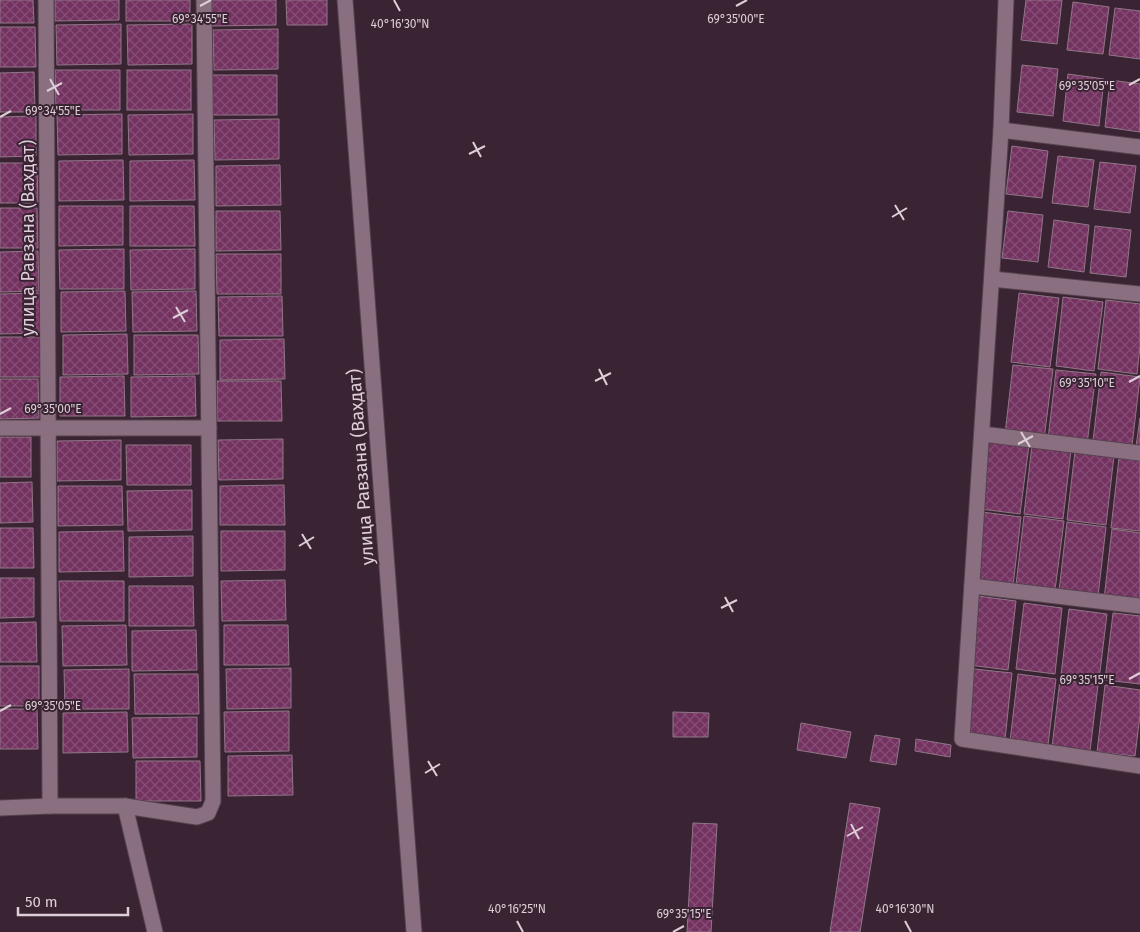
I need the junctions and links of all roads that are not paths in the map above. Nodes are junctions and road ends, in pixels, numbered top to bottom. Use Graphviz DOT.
graph roads {
  1 [pos="46,0"];
  2 [pos="204,0"];
  3 [pos="345,0"];
  4 [pos="1006,0"];
  5 [pos="1001,130"];
  6 [pos="1140,147"];
  7 [pos="992,279"];
  8 [pos="1140,294"];
  9 [pos="0,428"];
  10 [pos="208,428"];
  11 [pos="48,429"];
  12 [pos="982,434"];
  13 [pos="1140,454"];
  14 [pos="972,586"];
  15 [pos="1140,606"];
  16 [pos="1140,766"];
  17 [pos="50,806"];
  18 [pos="125,806"];
  19 [pos="0,808"];
  20 [pos="155,932"];
  21 [pos="414,932"];
  1 -- 11 [label="street, улица Равзана (Вахдат)"];
  2 -- 10 [label="street"];
  3 -- 21 [label="street, улица Равзана (Вахдат)"];
  4 -- 5 [label="street"];
  5 -- 6 [label="street"];
  5 -- 7 [label="street"];
  7 -- 8 [label="street"];
  7 -- 12 [label="street"];
  9 -- 11 [label="street"];
  10 -- 11 [label="street"];
  10 -- 18 [label="street"];
  11 -- 17 [label="street, улица Равзана (Вахдат)"];
  12 -- 13 [label="street"];
  12 -- 14 [label="street"];
  14 -- 15 [label="street"];
  14 -- 16 [label="street"];
  17 -- 18 [label="street"];
  17 -- 19 [label="street"];
  18 -- 20 [label="street"];
}
